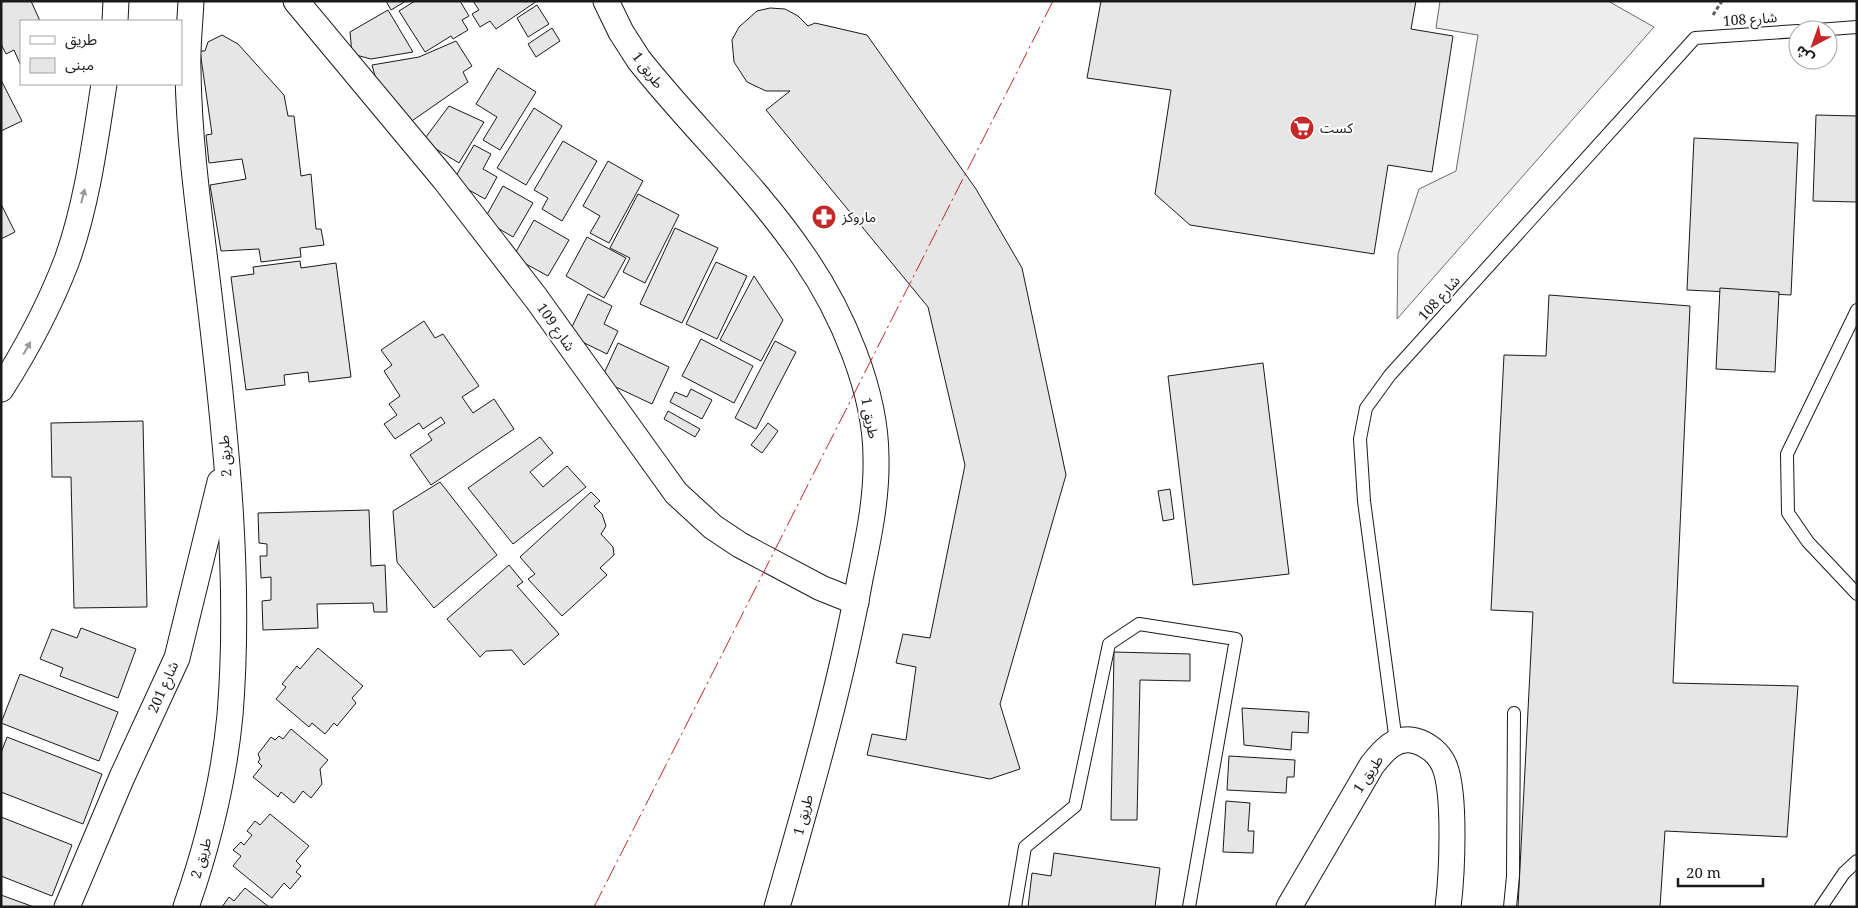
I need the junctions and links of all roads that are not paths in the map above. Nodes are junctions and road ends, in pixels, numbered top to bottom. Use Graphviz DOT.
graph roads {
  1 [pos="116,1"];
  2 [pos="191,1"];
  3 [pos="296,1"];
  4 [pos="606,1"];
  5 [pos="114,20"];
  6 [pos="1857,27"];
  7 [pos="1838,28"];
  8 [pos="1788,32"];
  9 [pos="104,85"];
  10 [pos="1857,310"];
  11 [pos="1,389"];
  12 [pos="226,456"];
  13 [pos="1857,594"];
  14 [pos="856,602"];
  15 [pos="1514,713"];
  16 [pos="1396,742"];
  17 [pos="1857,861"];
  18 [pos="68,907"];
  19 [pos="186,907"];
  20 [pos="777,907"];
  21 [pos="1015,907"];
  22 [pos="1188,907"];
  23 [pos="1289,907"];
  24 [pos="1448,907"];
  25 [pos="1510,907"];
  26 [pos="1821,907"];
  1 -- 5 [label="street"];
  2 -- 12 [label="street, طريق 2"];
  3 -- 14 [label="street, شارع 109"];
  4 -- 14 [label="street, طريق 1"];
  6 -- 7 [label="lane"];
  8 -- 16 [label="lane, شارع 108"];
  11 -- 9 [label="street, one-way"];
  10 -- 13 [label="lane"];
  12 -- 18 [label="street, شارع 201"];
  12 -- 19 [label="street, طريق 2"];
  14 -- 20 [label="street, طريق 1"];
  15 -- 25 [label="lane"];
  16 -- 23 [label="street, طريق 1"];
  16 -- 24 [label="street"];
  17 -- 26 [label="lane"];
  21 -- 22 [label="lane"];
}
